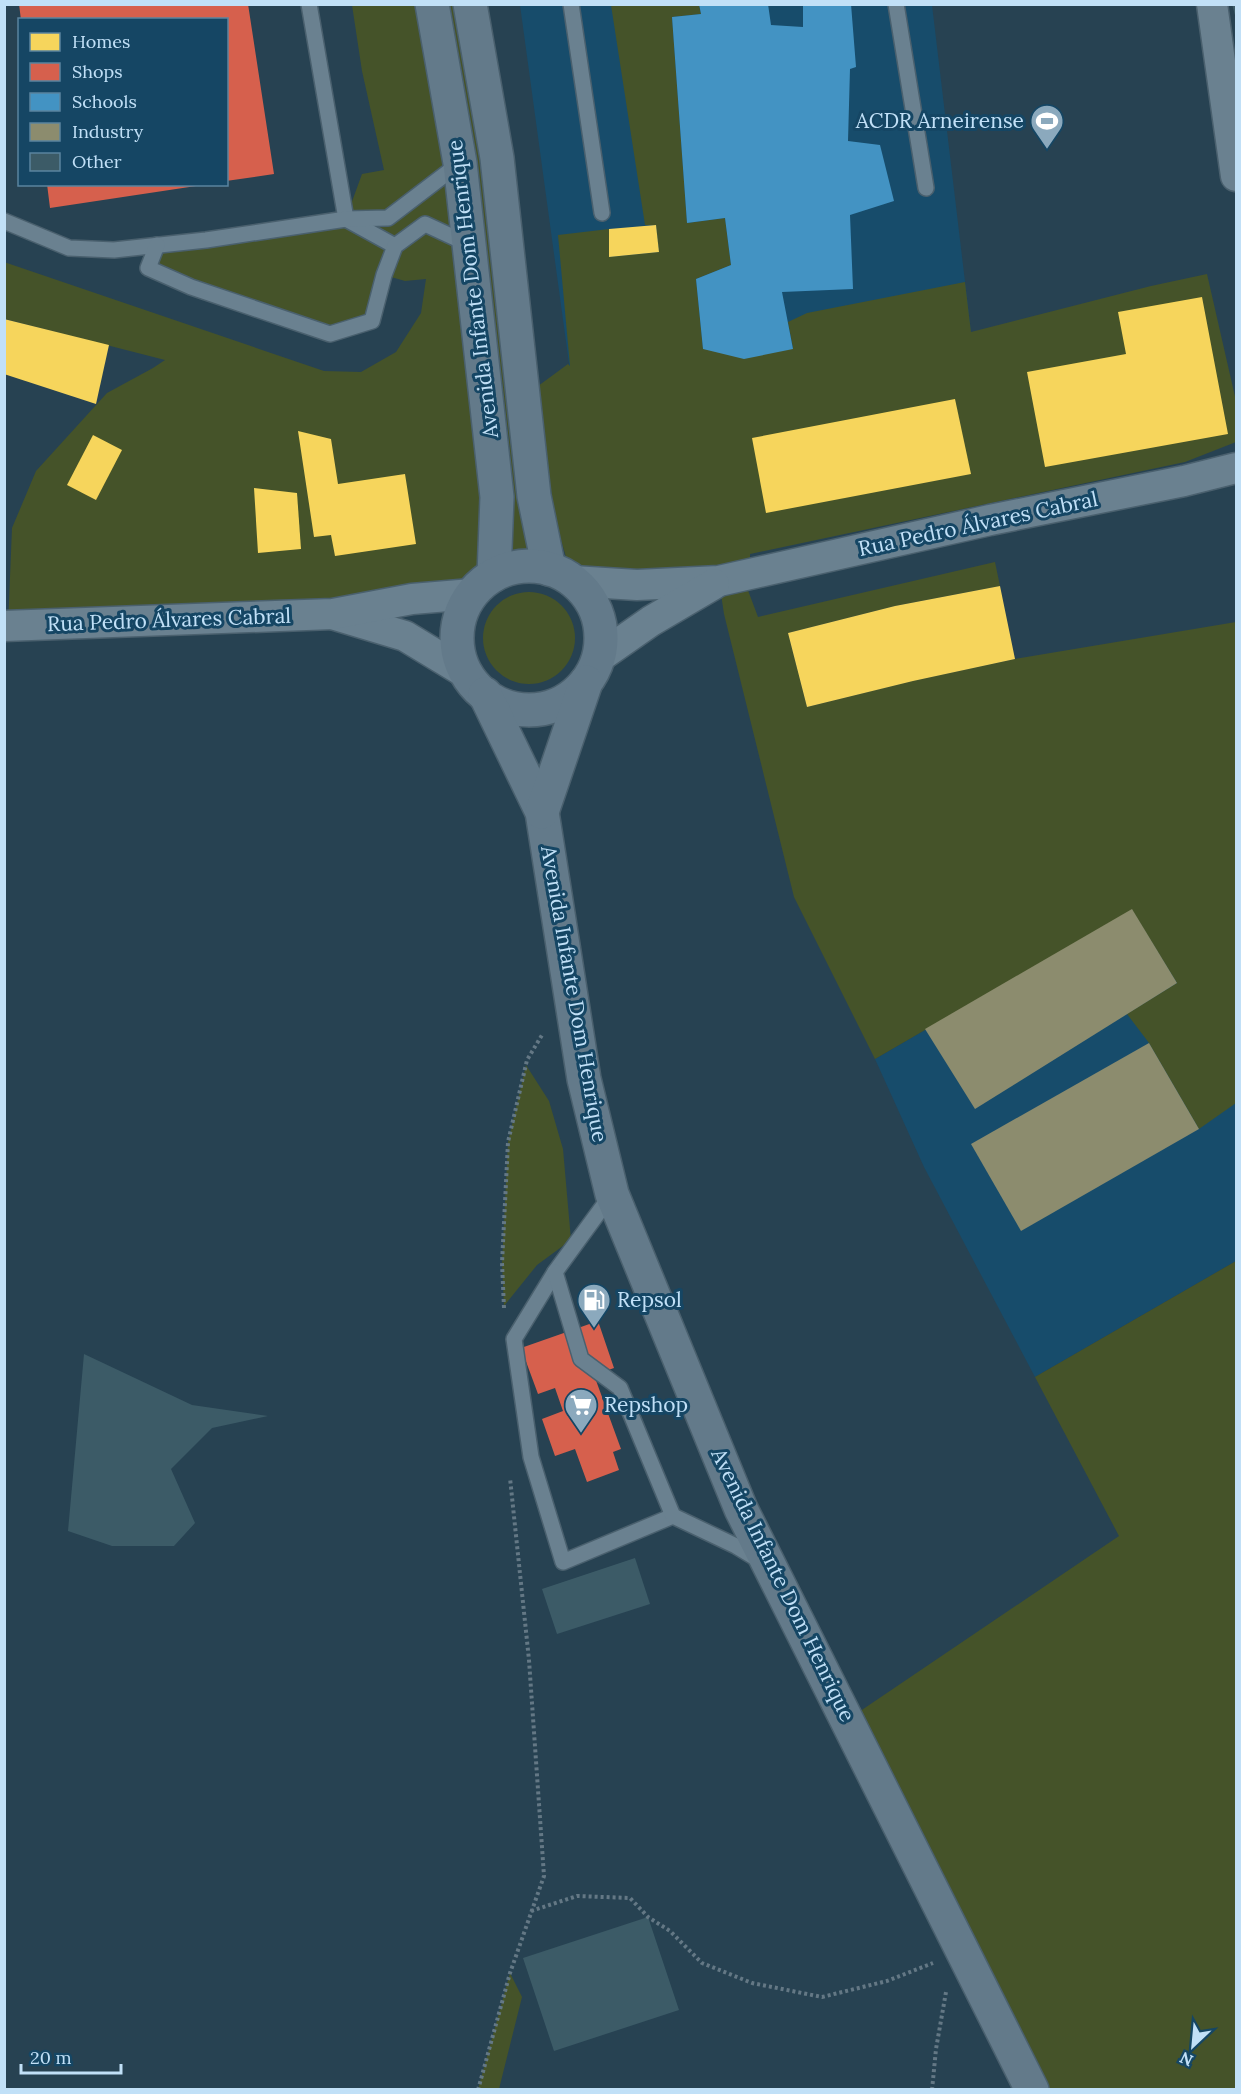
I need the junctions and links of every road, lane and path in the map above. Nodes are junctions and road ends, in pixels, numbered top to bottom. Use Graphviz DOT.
graph roads {
  1 [pos="309,4"];
  2 [pos="432,4"];
  3 [pos="470,4"];
  4 [pos="571,4"];
  5 [pos="896,4"];
  6 [pos="1212,4"];
  7 [pos="460,163"];
  8 [pos="1236,176"];
  9 [pos="926,188"];
  10 [pos="602,213"];
  11 [pos="346,219"];
  12 [pos="4,221"];
  13 [pos="469,244"];
  14 [pos="157,245"];
  15 [pos="395,246"];
  16 [pos="1236,468"];
  17 [pos="561,575"];
  18 [pos="719,581"];
  19 [pos="483,585"];
  20 [pos="333,614"];
  21 [pos="4,626"];
  22 [pos="592,670"];
  23 [pos="475,684"];
  24 [pos="542,812"];
  25 [pos="546,1029"];
  26 [pos="612,1194"];
  27 [pos="555,1272"];
  28 [pos="504,1317"];
  29 [pos="509,1471"];
  30 [pos="673,1516"];
  31 [pos="771,1568"];
  32 [pos="531,1911"];
  33 [pos="961,1952"];
  34 [pos="478,2090"];
  35 [pos="932,2090"];
  36 [pos="1032,2090"];
  1 -- 11 [label="lane"];
  2 -- 7 [label="main road, Avenida Infante Dom Henrique"];
  3 -- 17 [label="main road, Avenida Infante Dom Henrique"];
  4 -- 10 [label="lane"];
  5 -- 9 [label="lane"];
  6 -- 8 [label="street"];
  7 -- 11 [label="lane"];
  7 -- 13 [label="main road, Avenida Infante Dom Henrique"];
  11 -- 14 [label="lane"];
  11 -- 15 [label="lane"];
  12 -- 14 [label="lane"];
  13 -- 15 [label="lane"];
  13 -- 19 [label="main road, Avenida Infante Dom Henrique"];
  14 -- 15 [label="lane"];
  16 -- 18 [label="street, Rua Pedro Álvares Cabral"];
  17 -- 18 [label="street"];
  17 -- 19 [label="main road"];
  17 -- 22 [label="main road"];
  18 -- 22 [label="street"];
  19 -- 20 [label="street"];
  19 -- 23 [label="main road"];
  20 -- 21 [label="street, Rua Pedro Álvares Cabral"];
  20 -- 23 [label="street"];
  22 -- 23 [label="main road"];
  22 -- 24 [label="main road, Avenida Infante Dom Henrique"];
  23 -- 24 [label="main road, Avenida Infante Dom Henrique"];
  24 -- 26 [label="main road, Avenida Infante Dom Henrique"];
  25 -- 28 [label="path"];
  26 -- 27 [label="lane"];
  26 -- 31 [label="main road, Avenida Infante Dom Henrique"];
  27 -- 30 [label="lane"];
  27 -- 30 [label="lane"];
  29 -- 32 [label="path"];
  30 -- 31 [label="lane"];
  31 -- 33 [label="main road, Avenida Infante Dom Henrique"];
  32 -- 33 [label="path"];
  32 -- 34 [label="path"];
  33 -- 35 [label="path"];
  33 -- 36 [label="main road, Avenida Infante Dom Henrique"];
}
